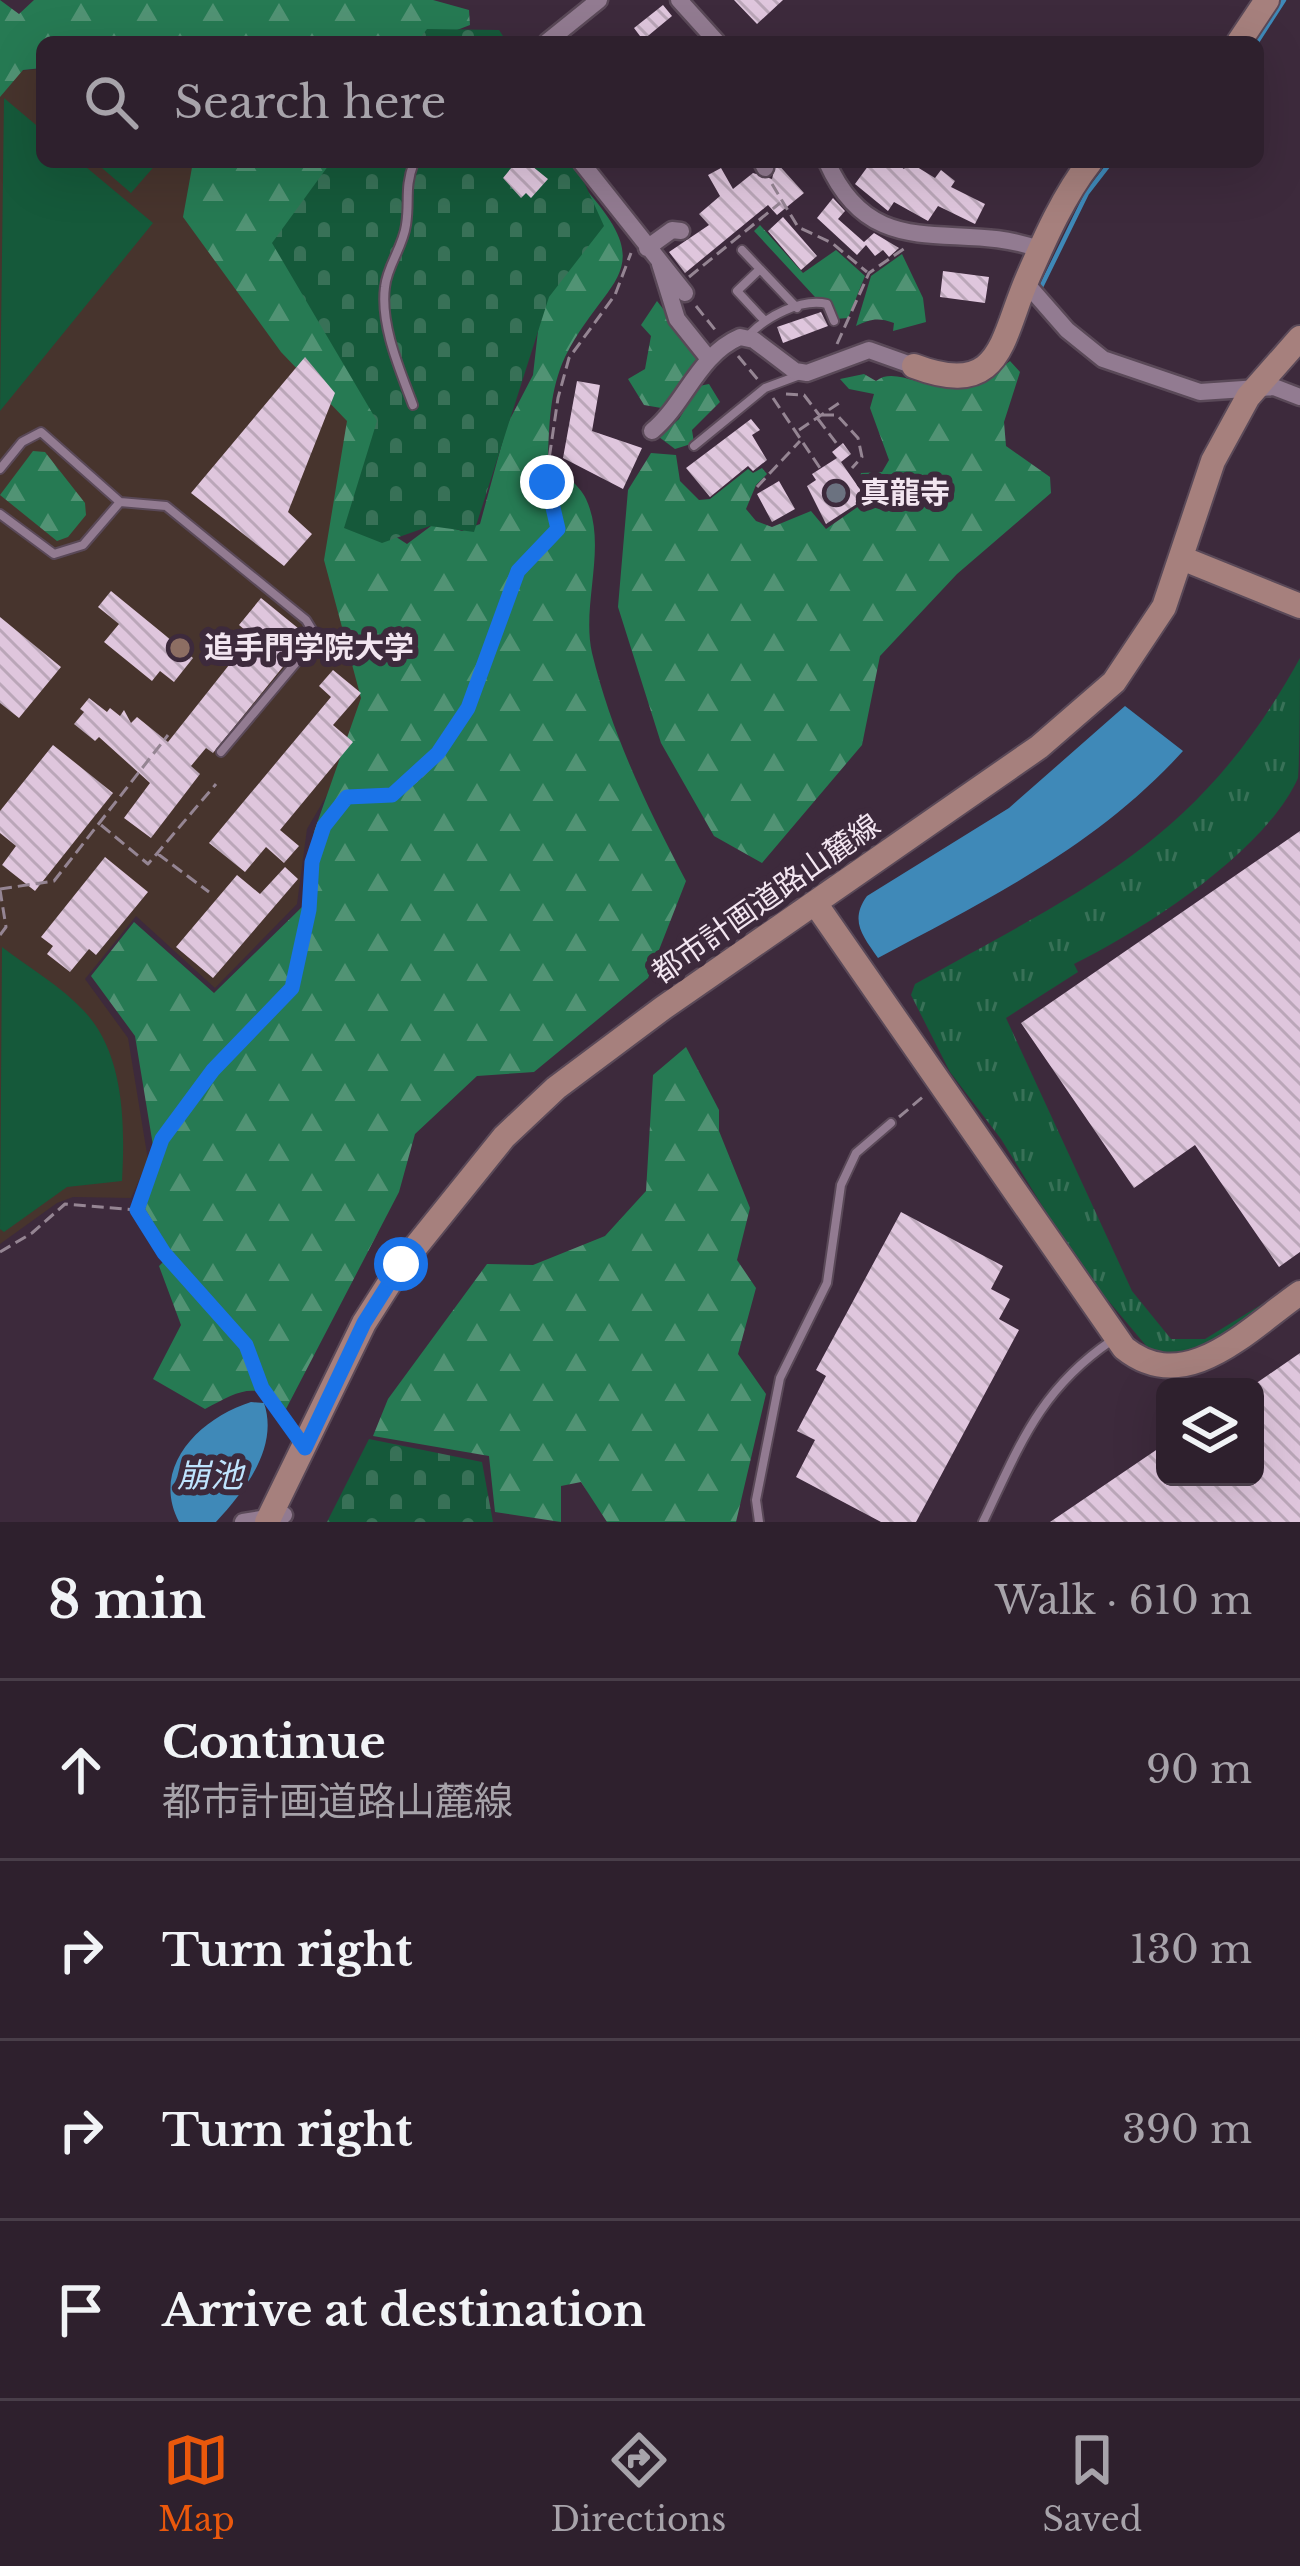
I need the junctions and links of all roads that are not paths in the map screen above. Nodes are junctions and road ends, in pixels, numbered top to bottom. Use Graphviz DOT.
graph roads {
  1 [pos="599,0"];
  2 [pos="679,0"];
  3 [pos="1267,0"];
  4 [pos="554,36"];
  5 [pos="712,36"];
  6 [pos="1243,36"];
  7 [pos="412,168"];
  8 [pos="586,168"];
  9 [pos="830,168"];
  10 [pos="1087,168"];
  11 [pos="681,231"];
  12 [pos="643,243"];
  13 [pos="742,250"];
  14 [pos="1041,250"];
  15 [pos="660,263"];
  16 [pos="760,269"];
  17 [pos="1025,282"];
  18 [pos="682,289"];
  19 [pos="797,308"];
  20 [pos="764,320"];
  21 [pos="834,321"];
  22 [pos="1300,338"];
  23 [pos="740,344"];
  24 [pos="709,359"];
  25 [pos="914,366"];
  26 [pos="807,373"];
  27 [pos="1257,386"];
  28 [pos="1300,397"];
  29 [pos="413,405"];
  30 [pos="652,431"];
  31 [pos="694,446"];
  32 [pos="0,469"];
  33 [pos="120,502"];
  34 [pos="0,514"];
  35 [pos="1184,559"];
  36 [pos="1300,606"];
  37 [pos="221,752"];
  38 [pos="815,903"];
  39 [pos="891,1124"];
  40 [pos="1300,1293"];
  41 [pos="1115,1338"];
  42 [pos="266,1519"];
  43 [pos="759,1522"];
  44 [pos="983,1522"];
  1 -- 4 [label="street"];
  2 -- 5 [label="street"];
  3 -- 6 [label="street"];
  7 -- 29 [label="lane"];
  8 -- 12 [label="street"];
  9 -- 14 [label="street"];
  10 -- 14 [label="street"];
  11 -- 12 [label="street"];
  12 -- 15 [label="street"];
  13 -- 16 [label="lane"];
  14 -- 17 [label="street"];
  15 -- 18 [label="street"];
  15 -- 24 [label="street"];
  16 -- 19 [label="lane"];
  16 -- 20 [label="lane"];
  17 -- 25 [label="street"];
  17 -- 27 [label="street"];
  19 -- 20 [label="lane"];
  19 -- 21 [label="lane"];
  20 -- 23 [label="lane"];
  22 -- 27 [label="street, 都市計画道路山麓線"];
  23 -- 24 [label="street"];
  23 -- 26 [label="street"];
  24 -- 30 [label="street"];
  25 -- 26 [label="street"];
  26 -- 31 [label="lane"];
  27 -- 28 [label="street"];
  27 -- 35 [label="street, 都市計画道路山麓線"];
  32 -- 33 [label="lane"];
  33 -- 34 [label="lane"];
  33 -- 37 [label="lane"];
  35 -- 36 [label="street"];
  35 -- 38 [label="street, 都市計画道路山麓線"];
  38 -- 41 [label="street"];
  38 -- 42 [label="street, 都市計画道路山麓線"];
  39 -- 43 [label="lane"];
  40 -- 41 [label="street"];
  41 -- 44 [label="lane"];
}
